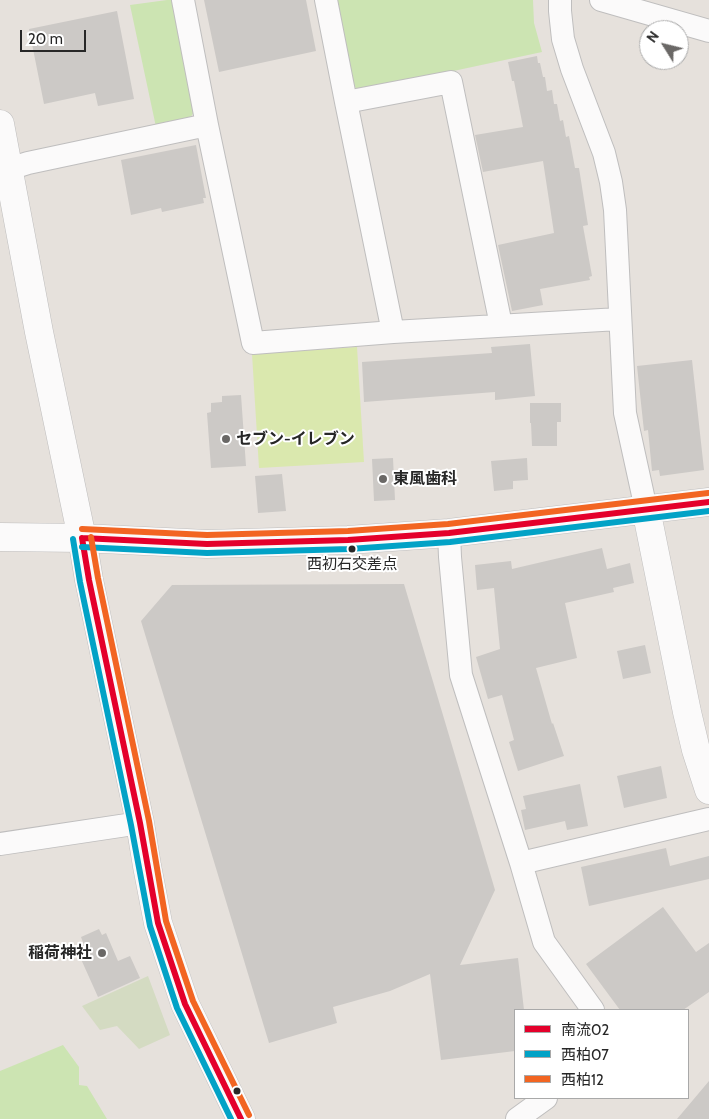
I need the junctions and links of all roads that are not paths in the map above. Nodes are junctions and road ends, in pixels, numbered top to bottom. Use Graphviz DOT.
graph roads {
  1 [pos="183,0"];
  2 [pos="326,0"];
  3 [pos="560,0"];
  4 [pos="600,0"];
  5 [pos="709,31"];
  6 [pos="346,102"];
  7 [pos="0,124"];
  8 [pos="208,125"];
  9 [pos="4,170"];
  10 [pos="619,320"];
  11 [pos="501,325"];
  12 [pos="393,332"];
  13 [pos="709,502"];
  14 [pos="646,509"];
  15 [pos="449,533"];
  16 [pos="0,536"];
  17 [pos="82,538"];
  18 [pos="709,790"];
  19 [pos="709,819"];
  20 [pos="140,823"];
  21 [pos="0,844"];
  22 [pos="521,863"];
  23 [pos="592,1009"];
  24 [pos="545,1099"];
  25 [pos="241,1119"];
  26 [pos="517,1119"];
  1 -- 8 [label="street"];
  2 -- 6 [label="street"];
  3 -- 10 [label="street"];
  4 -- 5 [label="street"];
  6 -- 11 [label="street"];
  6 -- 12 [label="street"];
  7 -- 9 [label="street"];
  8 -- 9 [label="street"];
  8 -- 12 [label="street"];
  9 -- 17 [label="street"];
  10 -- 11 [label="street"];
  10 -- 14 [label="street"];
  11 -- 12 [label="street"];
  13 -- 14 [label="street"];
  14 -- 15 [label="street"];
  14 -- 18 [label="street"];
  15 -- 17 [label="street"];
  15 -- 22 [label="street"];
  16 -- 17 [label="street"];
  17 -- 20 [label="street"];
  19 -- 22 [label="street"];
  20 -- 21 [label="street"];
  20 -- 25 [label="street"];
  22 -- 23 [label="street"];
  24 -- 26 [label="street"];
}
